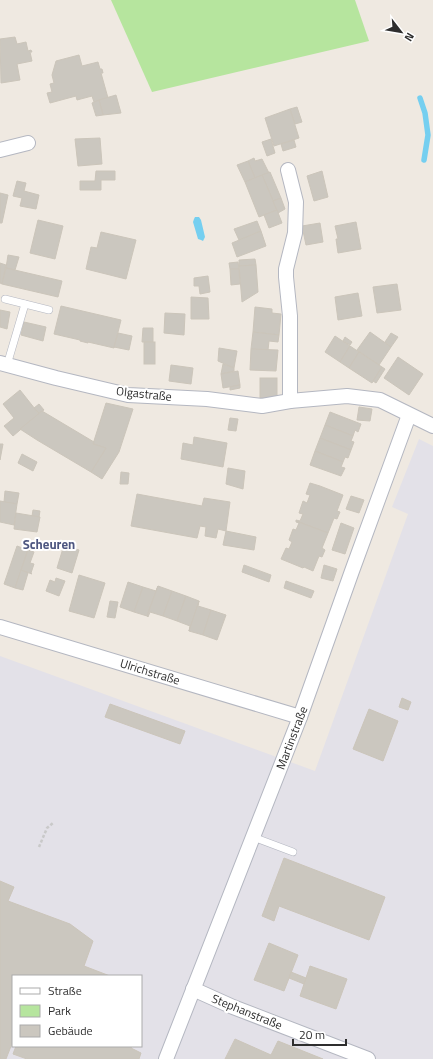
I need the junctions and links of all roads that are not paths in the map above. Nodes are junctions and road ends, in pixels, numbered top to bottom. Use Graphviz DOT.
graph roads {
  1 [pos="28,143"];
  2 [pos="0,150"];
  3 [pos="288,170"];
  4 [pos="5,299"];
  5 [pos="25,304"];
  6 [pos="49,310"];
  7 [pos="4,364"];
  8 [pos="290,401"];
  9 [pos="409,415"];
  10 [pos="433,426"];
  11 [pos="0,627"];
  12 [pos="300,717"];
  13 [pos="253,837"];
  14 [pos="293,852"];
  15 [pos="193,990"];
  16 [pos="166,1059"];
  17 [pos="368,1059"];
  1 -- 2 [label="street"];
  3 -- 8 [label="street"];
  4 -- 5 [label="lane"];
  5 -- 6 [label="lane"];
  5 -- 7 [label="lane"];
  7 -- 8 [label="street, Olgastraße"];
  8 -- 9 [label="street, Olgastraße"];
  9 -- 10 [label="street, Olgastraße"];
  9 -- 12 [label="street, Martinstraße"];
  11 -- 12 [label="street, Ulrichstraße"];
  12 -- 13 [label="street, Martinstraße"];
  13 -- 14 [label="lane"];
  13 -- 15 [label="street, Martinstraße"];
  15 -- 16 [label="street, Martinstraße"];
  15 -- 17 [label="street, Stephanstraße"];
}
